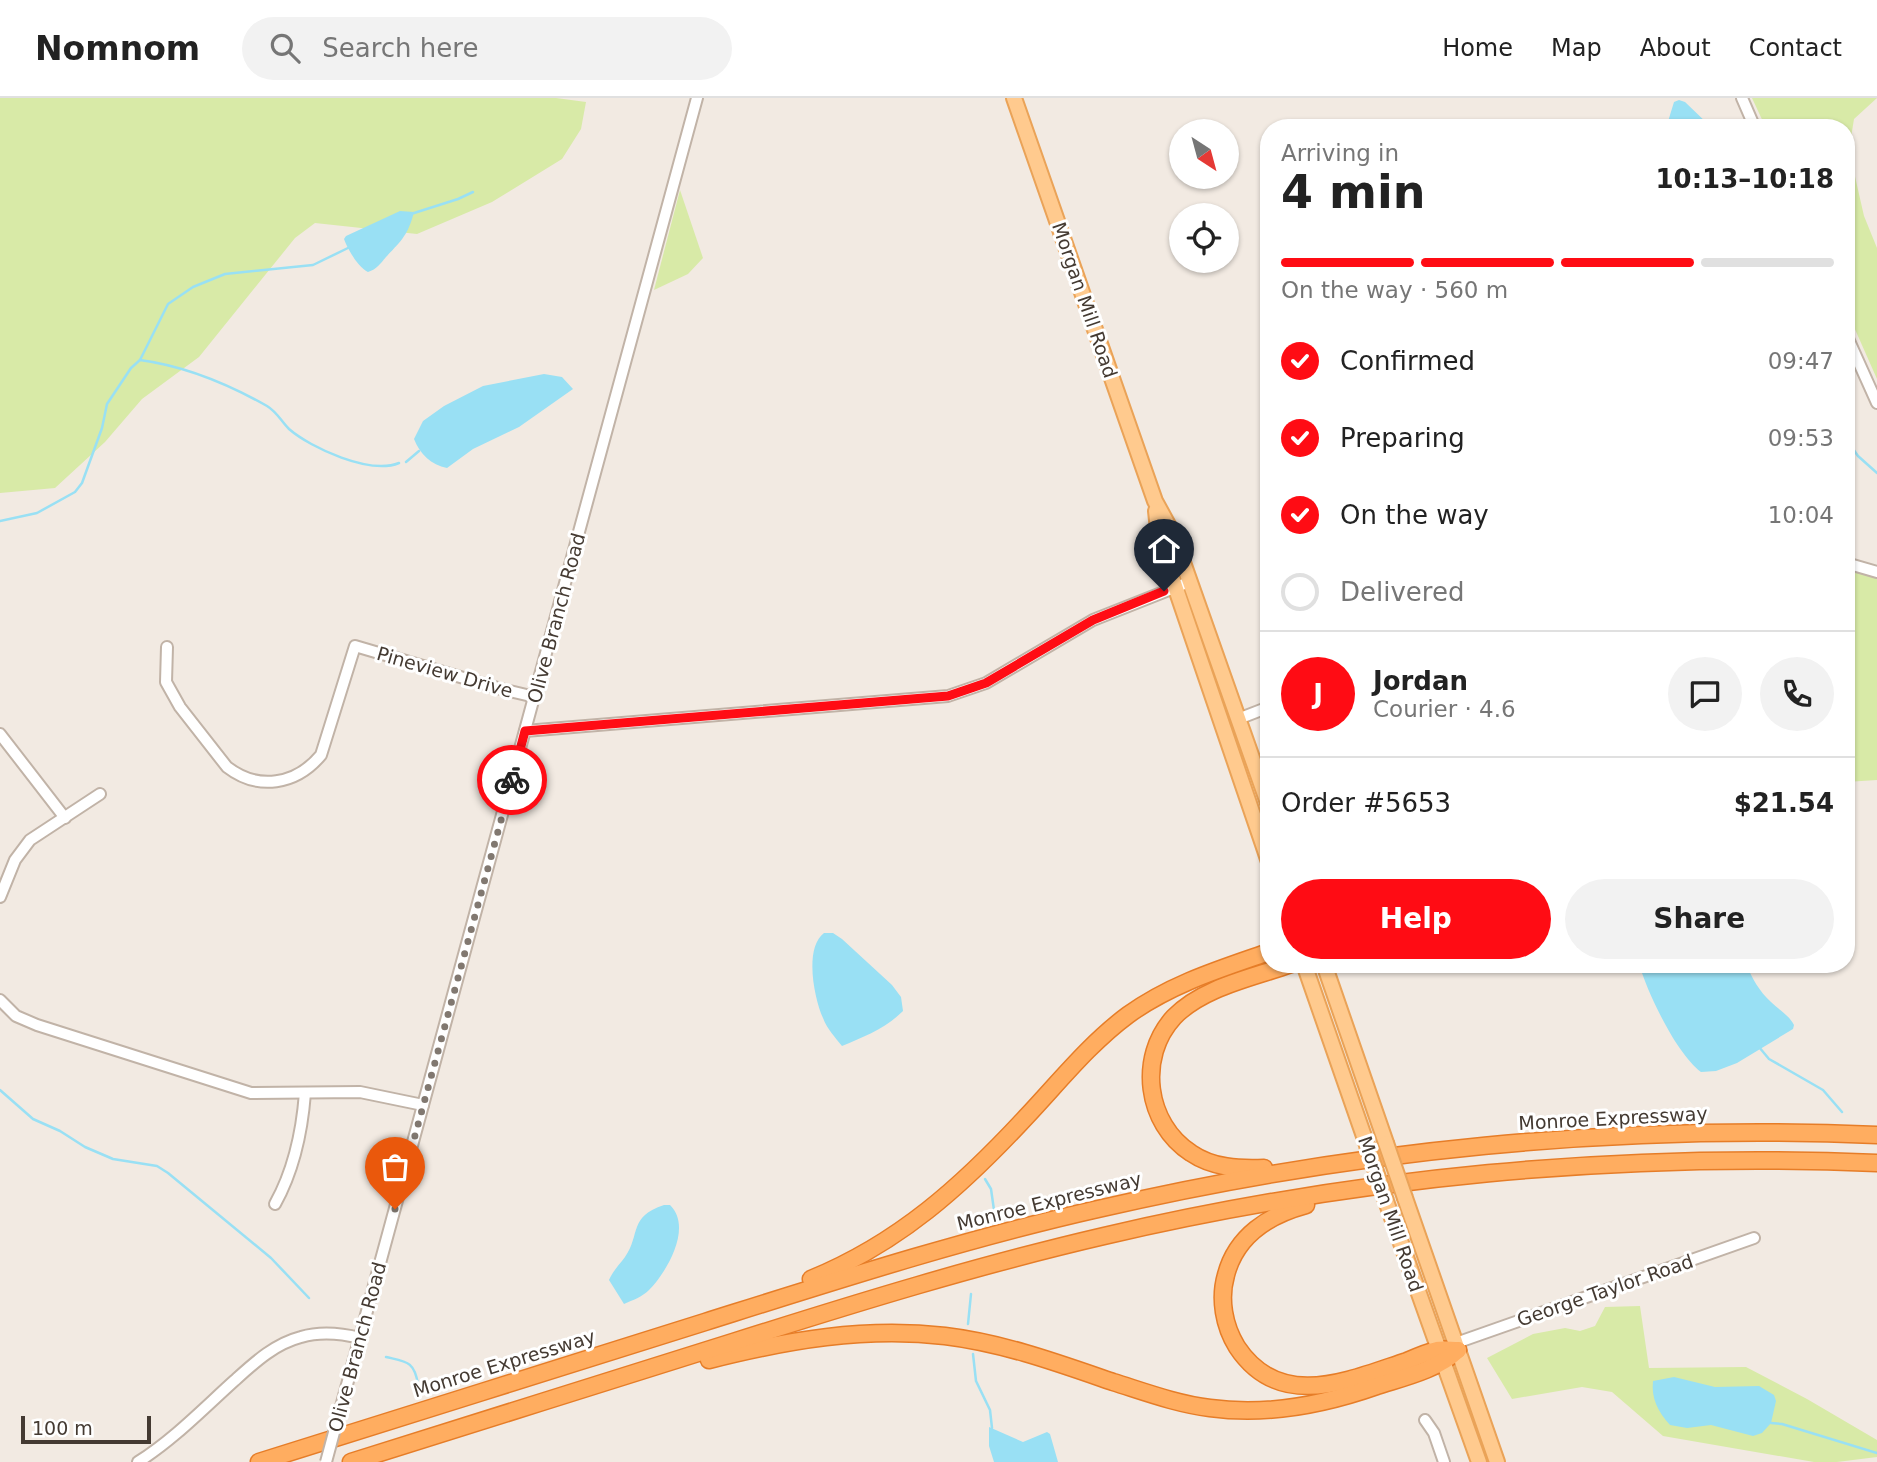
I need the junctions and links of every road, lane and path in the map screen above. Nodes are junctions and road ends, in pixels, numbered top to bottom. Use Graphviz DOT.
graph roads {
  1 [pos="697,98"];
  2 [pos="1014,98"];
  3 [pos="1742,98"];
  4 [pos="1751,119"];
  5 [pos="1855,354"];
  6 [pos="1877,403"];
  7 [pos="1855,566"];
  8 [pos="1877,572"];
  9 [pos="1183,585"];
  10 [pos="167,646"];
  11 [pos="535,697"];
  12 [pos="1260,710"];
  13 [pos="1238,719"];
  14 [pos="525,731"];
  15 [pos="0,734"];
  16 [pos="1260,781"];
  17 [pos="100,794"];
  18 [pos="65,818"];
  19 [pos="1260,833"];
  20 [pos="0,897"];
  21 [pos="1260,955"];
  22 [pos="1266,973"];
  23 [pos="1307,973"];
  24 [pos="1327,973"];
  25 [pos="0,1000"];
  26 [pos="304,1093"];
  27 [pos="423,1105"];
  28 [pos="1877,1135"];
  29 [pos="1877,1163"];
  30 [pos="1333,1165"];
  31 [pos="1366,1188"];
  32 [pos="275,1204"];
  33 [pos="1754,1238"];
  34 [pos="713,1319"];
  35 [pos="360,1338"];
  36 [pos="1457,1347"];
  37 [pos="1441,1356"];
  38 [pos="550,1399"];
  39 [pos="1425,1420"];
  40 [pos="138,1462"];
  41 [pos="259,1462"];
  42 [pos="326,1462"];
  43 [pos="351,1462"];
  44 [pos="1444,1462"];
  45 [pos="1479,1462"];
  46 [pos="1497,1462"];
  1 -- 11 [label="street, Olive Branch Road"];
  2 -- 9 [label="main road, Morgan Mill Road"];
  3 -- 4 [label="street"];
  5 -- 6 [label="street"];
  7 -- 8 [label="street"];
  9 -- 13 [label="main road, Morgan Mill Road"];
  9 -- 14 [label="street"];
  9 -- 19 [label="main road, Morgan Mill Road"];
  10 -- 11 [label="street, Pineview Drive"];
  11 -- 14 [label="street, Olive Branch Road"];
  12 -- 13 [label="street"];
  13 -- 16 [label="main road, Morgan Mill Road"];
  14 -- 27 [label="street, Olive Branch Road"];
  15 -- 18 [label="street"];
  17 -- 18 [label="street"];
  18 -- 20 [label="street"];
  21 -- 34 [label="highway"];
  22 -- 30 [label="highway"];
  23 -- 37 [label="main road, Morgan Mill Road, bridge"];
  24 -- 36 [label="main road, Morgan Mill Road, bridge"];
  25 -- 26 [label="street"];
  26 -- 27 [label="street"];
  26 -- 32 [label="street"];
  27 -- 35 [label="street, Olive Branch Road"];
  28 -- 30 [label="highway, Monroe Expressway"];
  29 -- 31 [label="highway"];
  30 -- 34 [label="highway, Monroe Expressway"];
  31 -- 37 [label="highway"];
  31 -- 38 [label="highway"];
  33 -- 36 [label="street, George Taylor Road"];
  34 -- 41 [label="highway, Monroe Expressway"];
  35 -- 40 [label="street"];
  35 -- 42 [label="street, Olive Branch Road, bridge"];
  36 -- 37 [label="highway"];
  36 -- 46 [label="main road, Morgan Mill Road"];
  37 -- 38 [label="highway"];
  37 -- 45 [label="main road, Morgan Mill Road"];
  38 -- 43 [label="highway"];
  39 -- 44 [label="street"];
}
